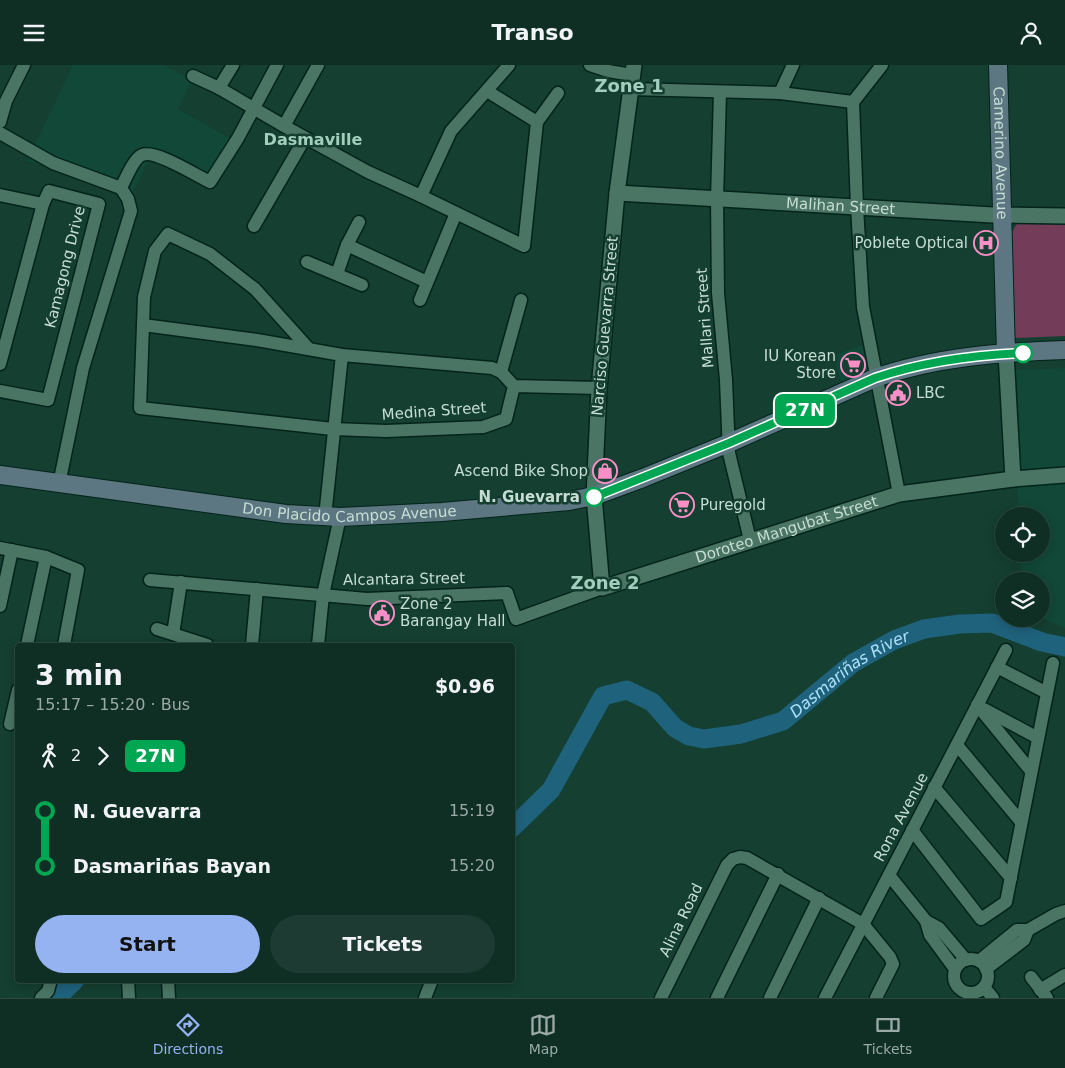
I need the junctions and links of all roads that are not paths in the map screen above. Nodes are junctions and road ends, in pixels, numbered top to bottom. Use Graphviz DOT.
graph roads {
  1 [pos="24,65"];
  2 [pos="233,65"];
  3 [pos="277,65"];
  4 [pos="318,65"];
  5 [pos="509,65"];
  6 [pos="590,65"];
  7 [pos="792,65"];
  8 [pos="882,65"];
  9 [pos="998,65"];
  10 [pos="193,76"];
  11 [pos="632,76"];
  12 [pos="219,89"];
  13 [pos="487,91"];
  14 [pos="720,92"];
  15 [pos="558,93"];
  16 [pos="780,93"];
  17 [pos="3,98"];
  18 [pos="853,102"];
  19 [pos="253,109"];
  20 [pos="0,122"];
  21 [pos="537,122"];
  22 [pos="284,127"];
  23 [pos="0,133"];
  24 [pos="305,138"];
  25 [pos="121,188"];
  26 [pos="617,193"];
  27 [pos="0,195"];
  28 [pos="421,196"];
  29 [pos="717,199"];
  30 [pos="43,204"];
  31 [pos="856,207"];
  32 [pos="456,213"];
  33 [pos="1001,215"];
  34 [pos="1065,216"];
  35 [pos="359,221"];
  36 [pos="254,226"];
  37 [pos="347,245"];
  38 [pos="307,262"];
  39 [pos="337,274"];
  40 [pos="427,282"];
  41 [pos="362,285"];
  42 [pos="420,300"];
  43 [pos="521,300"];
  44 [pos="143,325"];
  45 [pos="309,349"];
  46 [pos="1065,350"];
  47 [pos="1006,353"];
  48 [pos="342,355"];
  49 [pos="0,364"];
  50 [pos="501,372"];
  51 [pos="875,378"];
  52 [pos="514,386"];
  53 [pos="599,388"];
  54 [pos="0,391"];
  55 [pos="333,429"];
  56 [pos="729,443"];
  57 [pos="0,475"];
  58 [pos="1065,475"];
  59 [pos="1013,479"];
  60 [pos="60,484"];
  61 [pos="899,495"];
  62 [pos="594,497"];
  63 [pos="332,517"];
  64 [pos="750,540"];
  65 [pos="6,549"];
  66 [pos="46,557"];
  67 [pos="150,579"];
  68 [pos="181,582"];
  69 [pos="602,588"];
  70 [pos="257,589"];
  71 [pos="323,595"];
  72 [pos="0,606"];
  73 [pos="516,619"];
  74 [pos="157,629"];
  75 [pos="173,634"];
  76 [pos="27,643"];
  77 [pos="64,643"];
  78 [pos="201,643"];
  79 [pos="252,643"];
  80 [pos="318,643"];
  81 [pos="1006,650"];
  82 [pos="1053,663"];
  83 [pos="997,667"];
  84 [pos="1047,693"];
  85 [pos="15,701"];
  86 [pos="977,705"];
  87 [pos="9,724"];
  88 [pos="1038,738"];
  89 [pos="957,745"];
  90 [pos="1031,771"];
  91 [pos="934,787"];
  92 [pos="1021,822"];
  93 [pos="912,830"];
  94 [pos="778,875"];
  95 [pos="889,875"];
  96 [pos="1011,878"];
  97 [pos="819,898"];
  98 [pos="1065,911"];
  99 [pos="926,921"];
  100 [pos="863,924"];
  101 [pos="966,960"];
  102 [pos="983,965"];
  103 [pos="955,969"];
  104 [pos="1065,975"];
  105 [pos="1031,977"];
  106 [pos="50,983"];
  107 [pos="128,983"];
  108 [pos="168,983"];
  109 [pos="431,983"];
  110 [pos="980,993"];
  111 [pos="1044,994"];
  112 [pos="41,998"];
  113 [pos="129,998"];
  114 [pos="169,998"];
  115 [pos="425,998"];
  116 [pos="661,998"];
  117 [pos="717,998"];
  118 [pos="770,998"];
  119 [pos="824,998"];
  120 [pos="876,998"];
  121 [pos="993,998"];
  1 -- 17 [label="street"];
  2 -- 12 [label="street"];
  3 -- 19 [label="street"];
  4 -- 22 [label="street"];
  5 -- 13 [label="street"];
  6 -- 11 [label="street"];
  7 -- 16 [label="street"];
  8 -- 18 [label="street"];
  9 -- 33 [label="main road, Camerino Avenue"];
  10 -- 12 [label="street"];
  11 -- 14 [label="street"];
  11 -- 26 [label="street, Narciso Guevarra Street"];
  12 -- 19 [label="street"];
  13 -- 21 [label="street"];
  13 -- 28 [label="street"];
  14 -- 16 [label="street"];
  14 -- 29 [label="street, Mallari Street"];
  15 -- 21 [label="street"];
  16 -- 18 [label="street"];
  17 -- 20 [label="street"];
  18 -- 31 [label="street"];
  19 -- 22 [label="street"];
  19 -- 25 [label="street"];
  21 -- 32 [label="street"];
  22 -- 24 [label="street"];
  23 -- 25 [label="street"];
  24 -- 28 [label="street"];
  24 -- 36 [label="street"];
  25 -- 60 [label="street"];
  26 -- 29 [label="street, Malihan Street"];
  26 -- 53 [label="street, Narciso Guevarra Street"];
  27 -- 30 [label="street"];
  28 -- 32 [label="street"];
  29 -- 31 [label="street, Malihan Street"];
  29 -- 56 [label="street, Mallari Street"];
  30 -- 49 [label="street"];
  30 -- 54 [label="street, Kamagong Drive"];
  31 -- 33 [label="street, Malihan Street"];
  31 -- 51 [label="street"];
  32 -- 40 [label="street"];
  33 -- 34 [label="street, Malihan Street"];
  33 -- 47 [label="main road, Camerino Avenue"];
  35 -- 37 [label="street"];
  37 -- 39 [label="street"];
  37 -- 40 [label="street"];
  38 -- 39 [label="street"];
  39 -- 41 [label="street"];
  40 -- 42 [label="street"];
  43 -- 50 [label="street"];
  44 -- 45 [label="street"];
  44 -- 45 [label="street"];
  44 -- 55 [label="street"];
  45 -- 48 [label="street"];
  46 -- 47 [label="main road, Don Placido Campos Avenue"];
  47 -- 51 [label="main road, Don Placido Campos Avenue"];
  47 -- 59 [label="street, Camerino Avenue"];
  48 -- 50 [label="street"];
  48 -- 55 [label="street"];
  50 -- 52 [label="street"];
  51 -- 56 [label="main road, Don Placido Campos Avenue"];
  51 -- 61 [label="street"];
  52 -- 53 [label="street"];
  52 -- 55 [label="street, Medina Street"];
  53 -- 62 [label="street, Narciso Guevarra Street"];
  55 -- 63 [label="street"];
  56 -- 62 [label="main road, Don Placido Campos Avenue"];
  56 -- 64 [label="street, Mallari Street"];
  57 -- 60 [label="main road, Don Placido Campos Avenue"];
  58 -- 59 [label="street, Doroteo Mangubat Street"];
  59 -- 61 [label="street, Doroteo Mangubat Street"];
  60 -- 63 [label="main road, Don Placido Campos Avenue"];
  61 -- 64 [label="street, Doroteo Mangubat Street"];
  62 -- 63 [label="main road, Don Placido Campos Avenue"];
  62 -- 69 [label="street, Narciso Guevarra Street"];
  63 -- 71 [label="street, Alcantara Street"];
  64 -- 69 [label="street, Doroteo Mangubat Street"];
  65 -- 66 [label="street"];
  65 -- 72 [label="street"];
  66 -- 76 [label="street"];
  66 -- 77 [label="street"];
  67 -- 68 [label="street"];
  68 -- 70 [label="street"];
  68 -- 75 [label="street"];
  69 -- 73 [label="street, Doroteo Mangubat Street"];
  70 -- 71 [label="street"];
  70 -- 79 [label="street"];
  71 -- 73 [label="street, Alcantara Street"];
  71 -- 80 [label="street"];
  74 -- 75 [label="street"];
  75 -- 78 [label="street"];
  81 -- 83 [label="street, Rona Avenue"];
  82 -- 84 [label="street"];
  83 -- 84 [label="street"];
  83 -- 86 [label="street, Rona Avenue"];
  84 -- 88 [label="street"];
  85 -- 87 [label="street"];
  86 -- 88 [label="street"];
  86 -- 89 [label="street, Rona Avenue"];
  86 -- 90 [label="street"];
  88 -- 90 [label="street"];
  89 -- 91 [label="street, Rona Avenue"];
  89 -- 92 [label="street"];
  90 -- 92 [label="street"];
  91 -- 93 [label="street, Rona Avenue"];
  91 -- 96 [label="street"];
  92 -- 96 [label="street"];
  93 -- 95 [label="street, Rona Avenue"];
  93 -- 96 [label="street"];
  94 -- 97 [label="street"];
  94 -- 116 [label="street, Alina Road"];
  94 -- 117 [label="street"];
  95 -- 99 [label="street"];
  95 -- 100 [label="street, Rona Avenue"];
  97 -- 100 [label="street"];
  97 -- 118 [label="street"];
  98 -- 102 [label="street"];
  99 -- 101 [label="street"];
  99 -- 103 [label="street"];
  100 -- 119 [label="street, Rona Avenue"];
  100 -- 120 [label="street"];
  101 -- 102 [label="street"];
  101 -- 103 [label="street"];
  102 -- 110 [label="street"];
  103 -- 110 [label="street"];
  104 -- 111 [label="street"];
  105 -- 111 [label="street"];
  106 -- 112 [label="street"];
  107 -- 113 [label="street"];
  108 -- 114 [label="street"];
  109 -- 115 [label="street"];
  110 -- 121 [label="street"];
}
